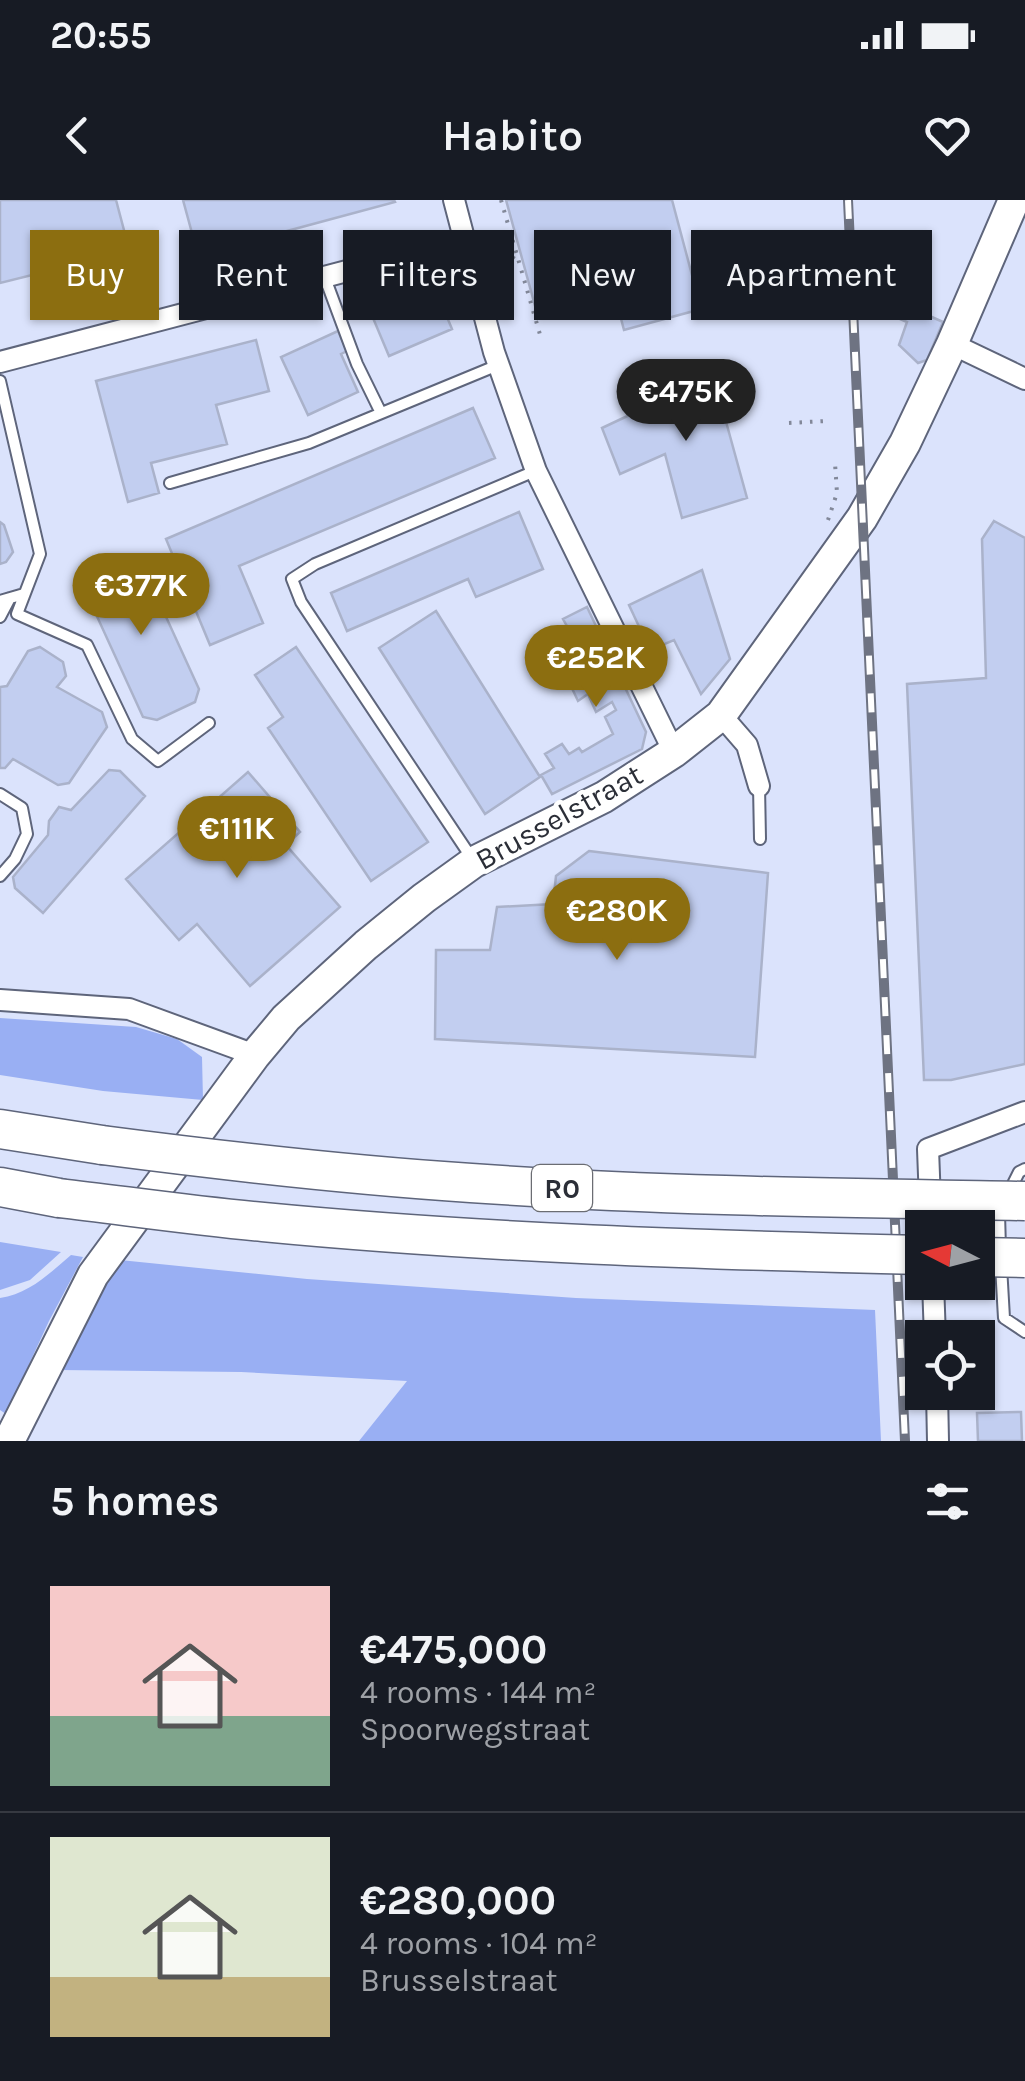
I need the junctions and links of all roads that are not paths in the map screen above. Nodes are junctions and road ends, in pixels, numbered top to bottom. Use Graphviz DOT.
graph roads {
  1 [pos="454,200"];
  2 [pos="1014,200"];
  3 [pos="462,230"];
  4 [pos="343,272"];
  5 [pos="324,277"];
  6 [pos="486,320"];
  7 [pos="952,344"];
  8 [pos="0,362"];
  9 [pos="500,365"];
  10 [pos="1025,380"];
  11 [pos="0,381"];
  12 [pos="381,412"];
  13 [pos="536,471"];
  14 [pos="170,483"];
  15 [pos="24,594"];
  16 [pos="5,599"];
  17 [pos="0,617"];
  18 [pos="721,715"];
  19 [pos="208,723"];
  20 [pos="674,752"];
  21 [pos="759,786"];
  22 [pos="0,794"];
  23 [pos="760,839"];
  24 [pos="474,862"];
  25 [pos="0,876"];
  26 [pos="0,1000"];
  27 [pos="255,1055"];
  28 [pos="1025,1112"];
  29 [pos="0,1128"];
  30 [pos="1025,1169"];
  31 [pos="0,1187"];
  32 [pos="1025,1202"];
  33 [pos="930,1210"];
  34 [pos="905,1255"];
  35 [pos="995,1257"];
  36 [pos="1025,1258"];
  37 [pos="1025,1332"];
  38 [pos="937,1410"];
  39 [pos="10,1441"];
  40 [pos="938,1441"];
  1 -- 3 [label="street"];
  2 -- 7 [label="street, Brusselstraat"];
  4 -- 5 [label="street"];
  5 -- 8 [label="street"];
  5 -- 12 [label="lane"];
  6 -- 9 [label="street"];
  7 -- 10 [label="street"];
  7 -- 18 [label="street, Brusselstraat"];
  9 -- 12 [label="lane"];
  9 -- 13 [label="street"];
  11 -- 15 [label="lane"];
  12 -- 14 [label="lane"];
  13 -- 20 [label="street"];
  13 -- 24 [label="lane"];
  15 -- 16 [label="lane"];
  15 -- 19 [label="lane"];
  16 -- 17 [label="lane"];
  18 -- 20 [label="street, Brusselstraat"];
  18 -- 21 [label="street"];
  20 -- 24 [label="street, Brusselstraat"];
  21 -- 23 [label="lane"];
  22 -- 25 [label="lane"];
  24 -- 27 [label="street, Brusselstraat"];
  26 -- 27 [label="street"];
  27 -- 39 [label="street, Brusselstraat"];
  28 -- 33 [label="street"];
  29 -- 32 [label="highway, R0, bridge"];
  30 -- 37 [label="lane"];
  31 -- 34 [label="highway, R0, bridge"];
  35 -- 36 [label="highway, bridge"];
  38 -- 40 [label="street"];
}
